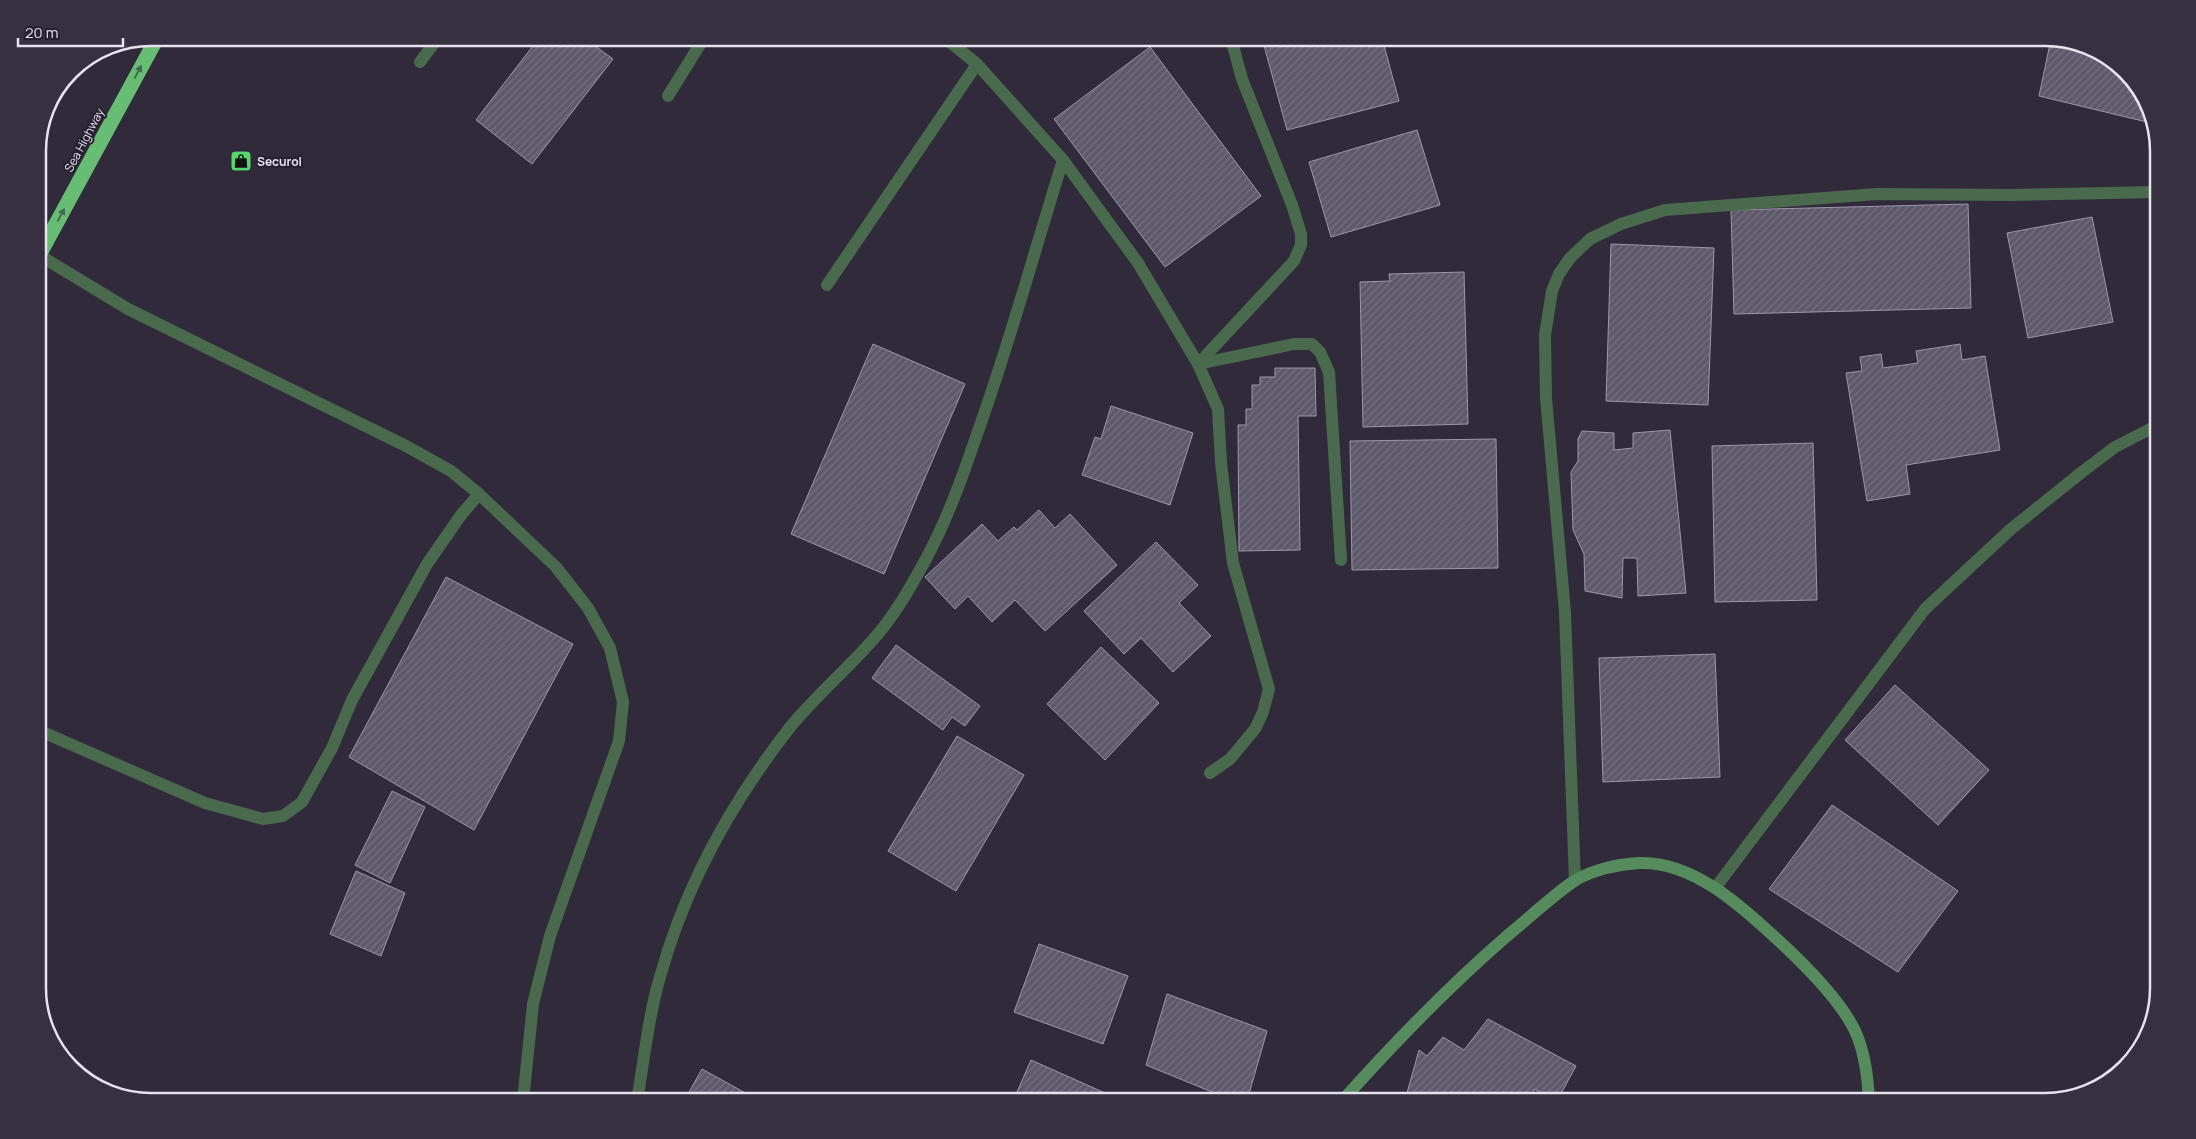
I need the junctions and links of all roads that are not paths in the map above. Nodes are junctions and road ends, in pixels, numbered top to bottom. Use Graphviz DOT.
graph roads {
  1 [pos="153,46"];
  2 [pos="432,46"];
  3 [pos="699,46"];
  4 [pos="955,46"];
  5 [pos="1233,46"];
  6 [pos="420,62"];
  7 [pos="977,64"];
  8 [pos="668,96"];
  9 [pos="1063,160"];
  10 [pos="2150,192"];
  11 [pos="46,241"];
  12 [pos="46,261"];
  13 [pos="827,285"];
  14 [pos="1198,364"];
  15 [pos="2150,429"];
  16 [pos="479,494"];
  17 [pos="1342,560"];
  18 [pos="46,733"];
  19 [pos="1210,773"];
  20 [pos="1575,881"];
  21 [pos="1716,887"];
  22 [pos="524,1093"];
  23 [pos="639,1093"];
  24 [pos="1350,1093"];
  25 [pos="1869,1093"];
  11 -- 1 [label="highway, Sea Highway, one-way"];
  2 -- 6 [label="street"];
  3 -- 8 [label="street"];
  4 -- 7 [label="street"];
  5 -- 14 [label="street"];
  7 -- 9 [label="street"];
  7 -- 13 [label="street"];
  9 -- 14 [label="street"];
  9 -- 23 [label="street"];
  10 -- 20 [label="street"];
  12 -- 16 [label="street"];
  14 -- 17 [label="street"];
  14 -- 19 [label="street"];
  15 -- 21 [label="street"];
  16 -- 18 [label="street"];
  16 -- 22 [label="street"];
  20 -- 21 [label="street"];
  20 -- 24 [label="street"];
  21 -- 25 [label="street"];
}
